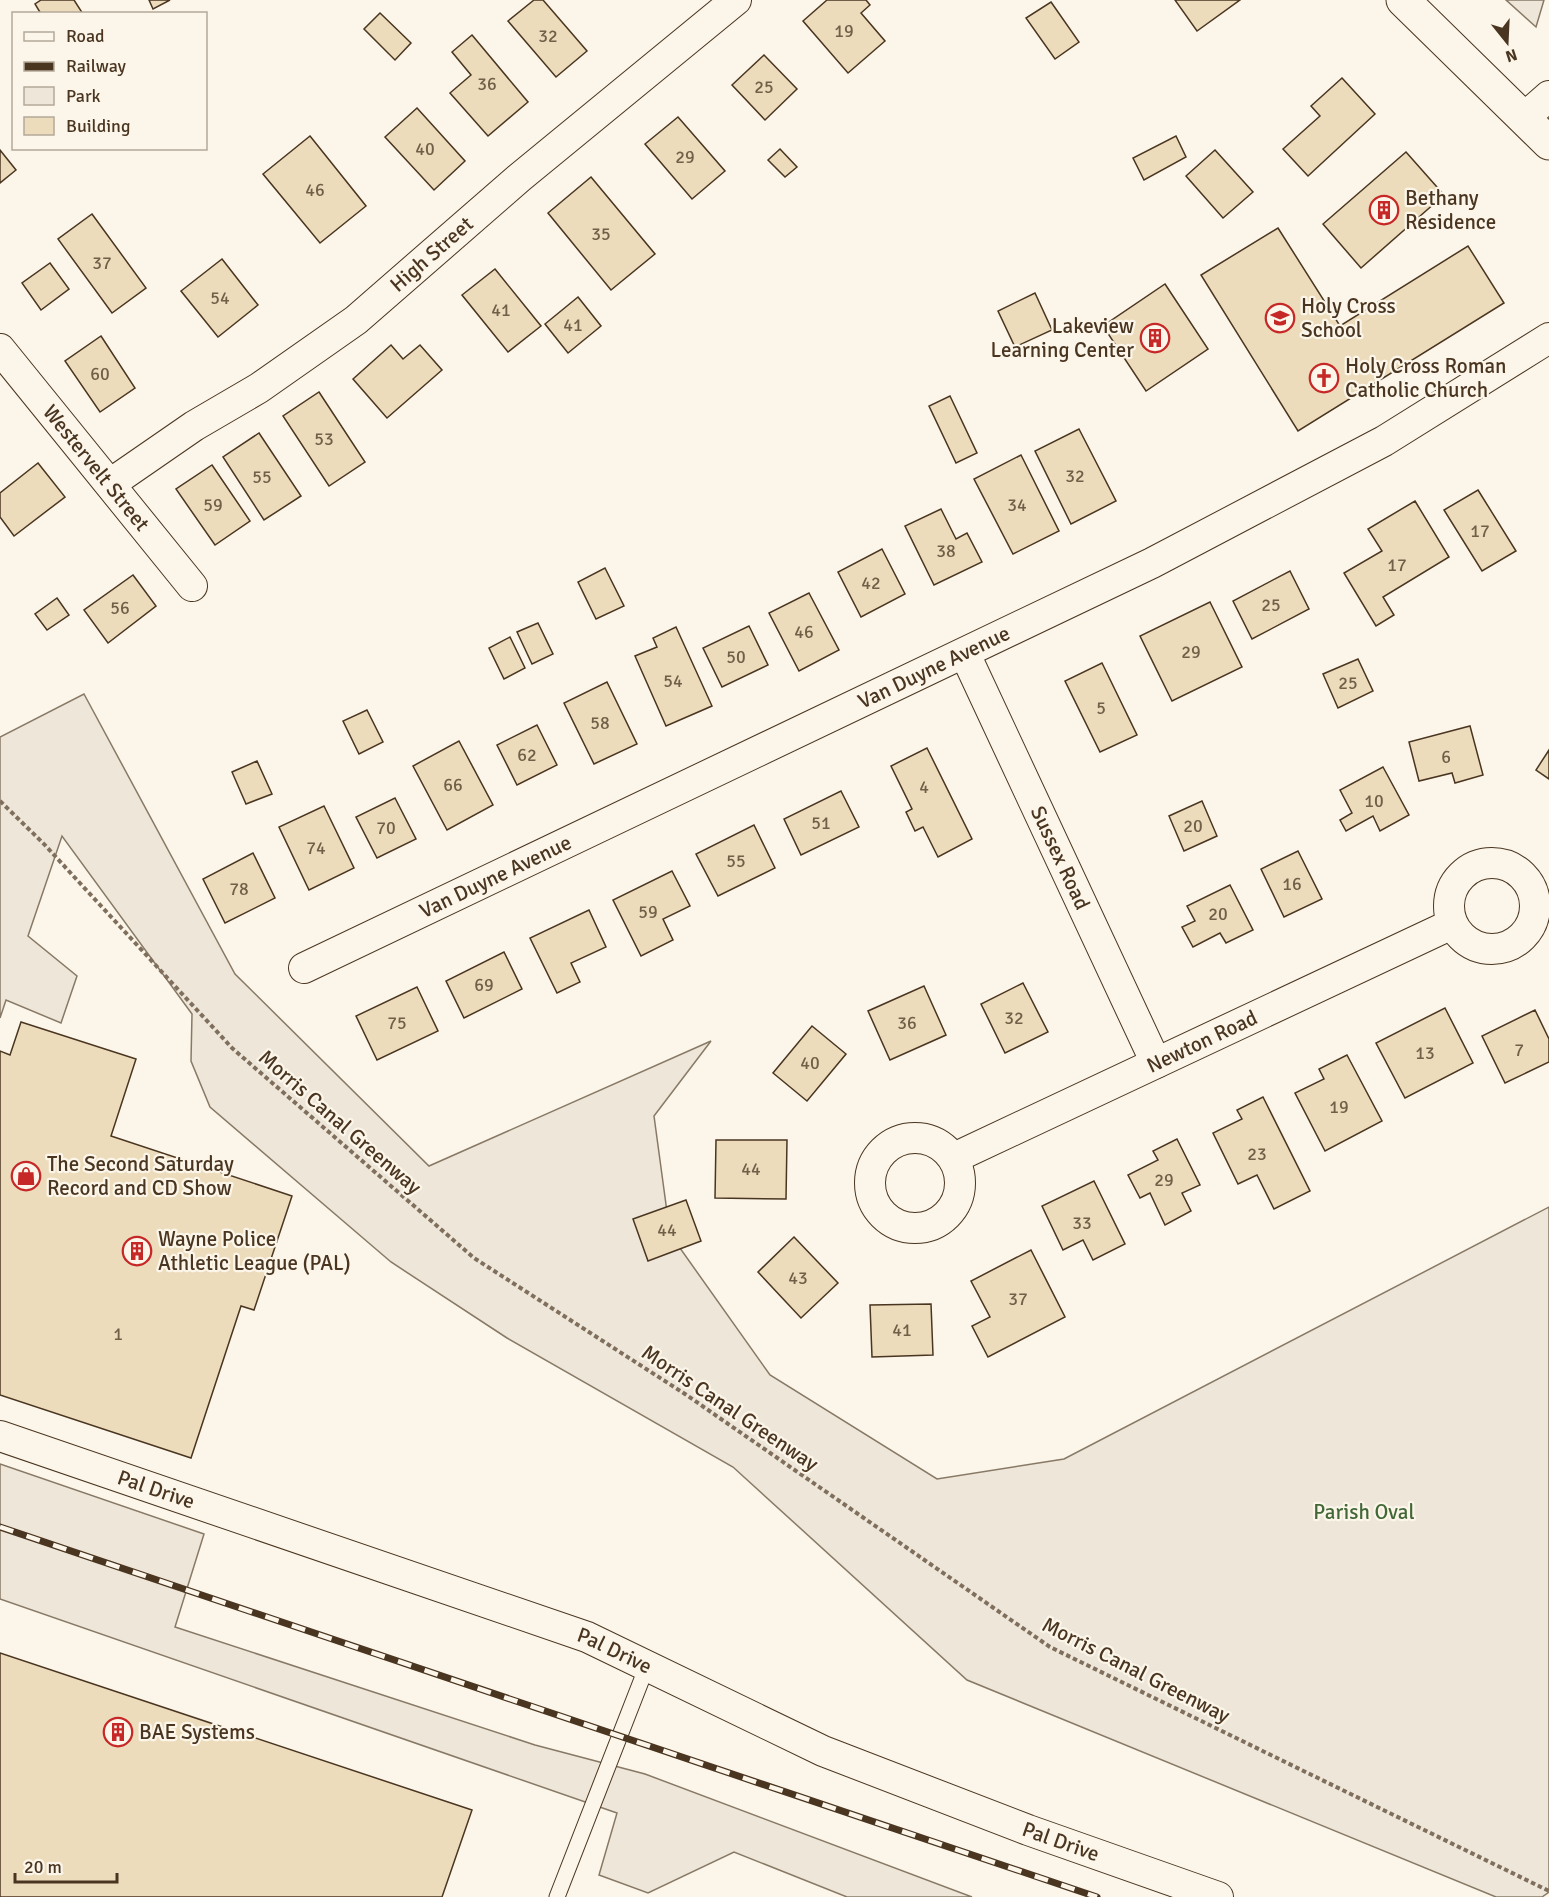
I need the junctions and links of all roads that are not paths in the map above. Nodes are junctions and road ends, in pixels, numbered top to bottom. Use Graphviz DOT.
graph roads {
  1 [pos="736,0"];
  2 [pos="1403,0"];
  3 [pos="1549,96"];
  4 [pos="1524,118"];
  5 [pos="1549,143"];
  6 [pos="1549,338"];
  7 [pos="0,349"];
  8 [pos="110,484"];
  9 [pos="192,586"];
  10 [pos="965,654"];
  11 [pos="1452,924"];
  12 [pos="304,968"];
  13 [pos="1156,1063"];
  14 [pos="954,1158"];
  15 [pos="0,1436"];
  16 [pos="647,1666"];
  17 [pos="557,1897"];
  18 [pos="1218,1897"];
  1 -- 8 [label="street, High Street"];
  2 -- 4 [label="main road"];
  3 -- 4 [label="street"];
  4 -- 5 [label="main road"];
  6 -- 10 [label="street, Van Duyne Avenue"];
  7 -- 8 [label="street, Westervelt Street"];
  8 -- 9 [label="street, Westervelt Street"];
  10 -- 12 [label="street, Van Duyne Avenue"];
  10 -- 13 [label="street, Sussex Road"];
  11 -- 13 [label="street, Newton Road"];
  13 -- 14 [label="street, Newton Road"];
  15 -- 16 [label="street, Pal Drive"];
  16 -- 17 [label="lane"];
  16 -- 18 [label="street, Pal Drive"];
}
